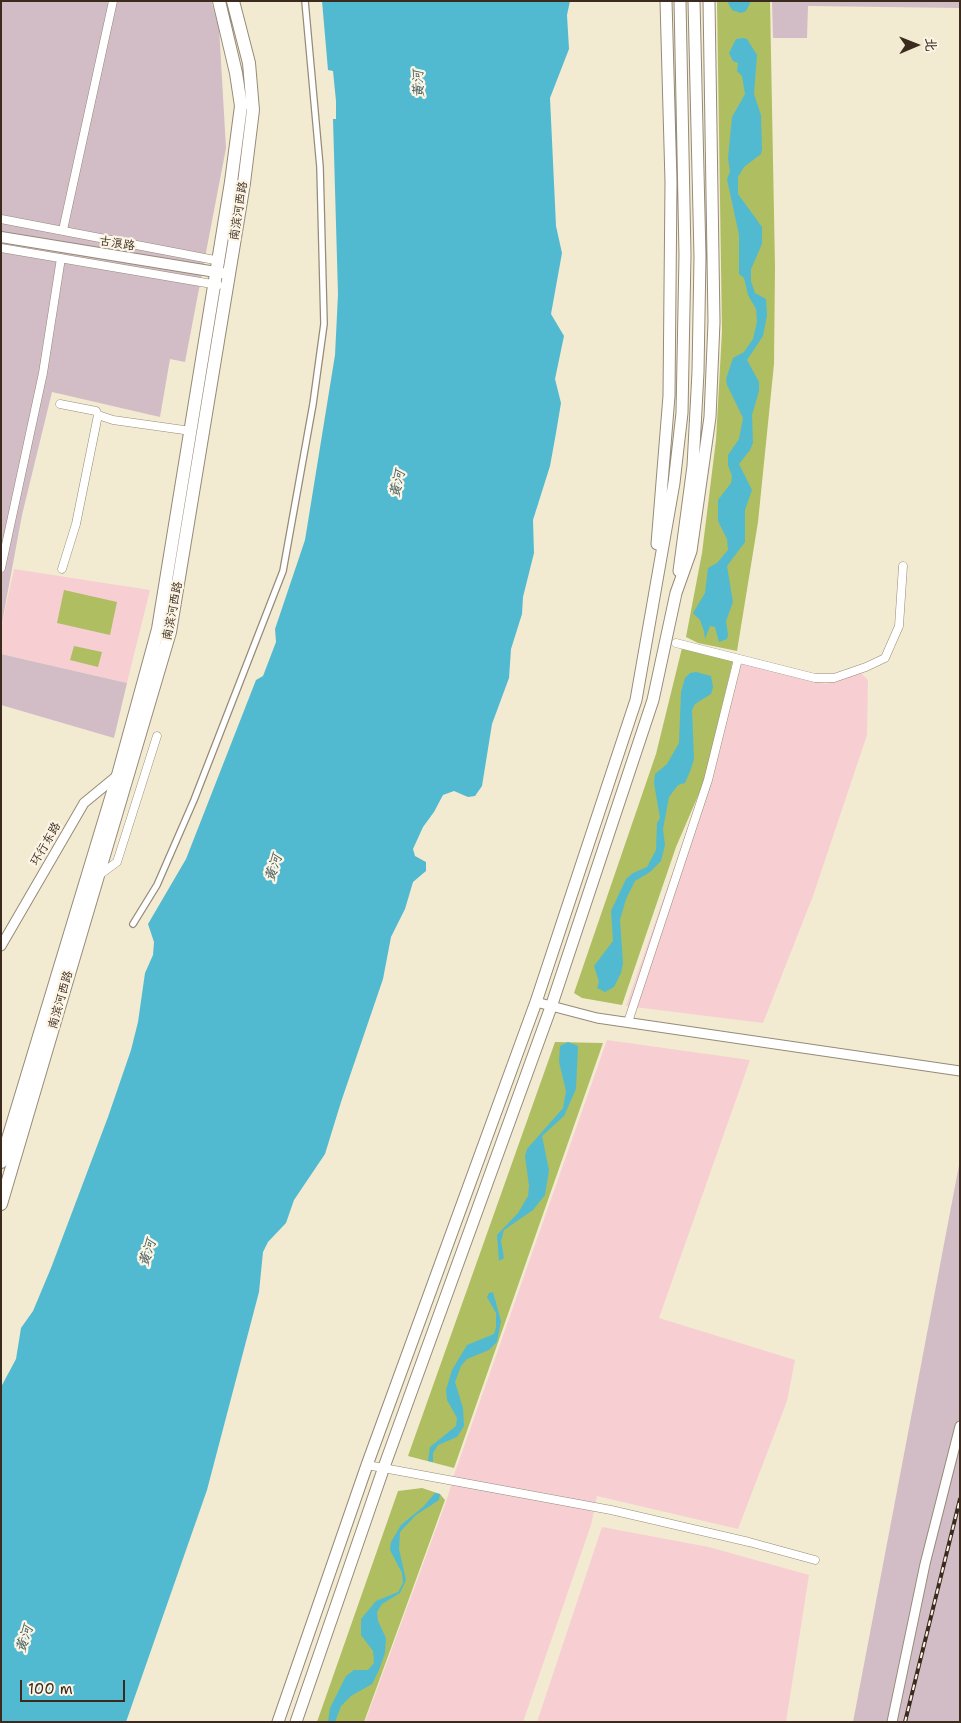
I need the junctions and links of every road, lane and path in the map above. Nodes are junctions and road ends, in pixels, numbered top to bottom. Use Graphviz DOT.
graph roads {
  1 [pos="113,1"];
  2 [pos="219,1"];
  3 [pos="233,1"];
  4 [pos="305,1"];
  5 [pos="666,1"];
  6 [pos="680,1"];
  7 [pos="694,1"];
  8 [pos="709,1"];
  9 [pos="1,220"];
  10 [pos="63,230"];
  11 [pos="1,236"];
  12 [pos="1,248"];
  13 [pos="61,258"];
  14 [pos="223,273"];
  15 [pos="60,404"];
  16 [pos="98,415"];
  17 [pos="191,430"];
  18 [pos="903,566"];
  19 [pos="1,568"];
  20 [pos="62,570"];
  21 [pos="676,593"];
  22 [pos="647,638"];
  23 [pos="676,643"];
  24 [pos="738,659"];
  25 [pos="157,736"];
  26 [pos="124,773"];
  27 [pos="97,878"];
  28 [pos="133,924"];
  29 [pos="1,946"];
  30 [pos="536,1002"];
  31 [pos="550,1007"];
  32 [pos="628,1022"];
  33 [pos="960,1071"];
  34 [pos="1,1162"];
  35 [pos="1,1204"];
  36 [pos="960,1426"];
  37 [pos="368,1464"];
  38 [pos="384,1467"];
  39 [pos="815,1560"];
  40 [pos="278,1722"];
  41 [pos="296,1722"];
  42 [pos="892,1722"];
  1 -- 10 [label="street"];
  2 -- 14 [label="highway, 南滨河西路"];
  3 -- 14 [label="highway, 南滨河西路"];
  4 -- 28 [label="street"];
  5 -- 22 [label="main road"];
  6 -- 22 [label="main road"];
  7 -- 21 [label="main road"];
  8 -- 21 [label="main road"];
  9 -- 10 [label="street"];
  10 -- 14 [label="street"];
  11 -- 14 [label="main road, 古浪路"];
  12 -- 13 [label="street"];
  13 -- 14 [label="street"];
  13 -- 19 [label="street"];
  14 -- 17 [label="highway, 南滨河西路"];
  14 -- 26 [label="highway, 南滨河西路"];
  15 -- 16 [label="street"];
  16 -- 17 [label="street"];
  16 -- 20 [label="street"];
  17 -- 26 [label="highway, 南滨河西路"];
  18 -- 24 [label="street"];
  21 -- 31 [label="main road"];
  22 -- 30 [label="main road"];
  23 -- 24 [label="street"];
  24 -- 32 [label="street"];
  25 -- 27 [label="street"];
  26 -- 27 [label="highway, 南滨河西路"];
  26 -- 29 [label="street, 环行东路"];
  26 -- 34 [label="highway, 南滨河西路"];
  27 -- 35 [label="highway, 南滨河西路"];
  30 -- 31 [label="street"];
  30 -- 37 [label="main road"];
  31 -- 32 [label="street"];
  31 -- 38 [label="main road"];
  32 -- 33 [label="street"];
  36 -- 42 [label="street"];
  37 -- 38 [label="street"];
  37 -- 40 [label="main road"];
  38 -- 39 [label="street"];
  38 -- 41 [label="main road"];
}
